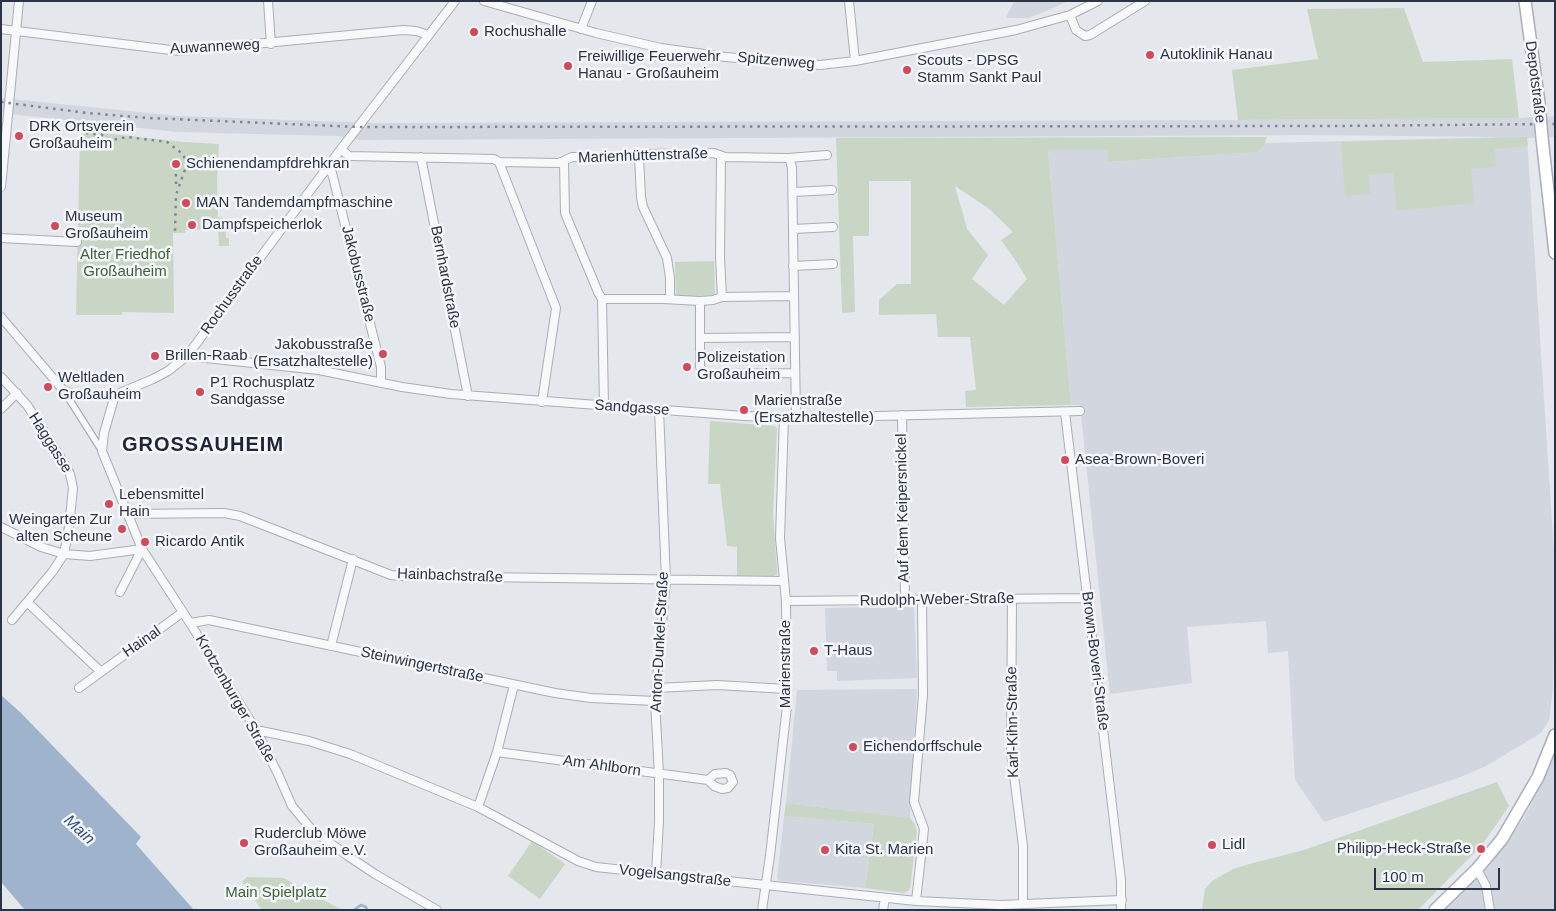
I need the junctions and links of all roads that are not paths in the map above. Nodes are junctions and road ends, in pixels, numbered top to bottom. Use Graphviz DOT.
graph roads {
  1 [pos="19,1"];
  2 [pos="268,1"];
  3 [pos="455,1"];
  4 [pos="484,1"];
  5 [pos="592,1"];
  6 [pos="849,1"];
  7 [pos="1098,1"];
  8 [pos="1145,1"];
  9 [pos="1525,1"];
  10 [pos="1070,15"];
  11 [pos="1,29"];
  12 [pos="581,29"];
  13 [pos="16,31"];
  14 [pos="430,35"];
  15 [pos="271,44"];
  16 [pos="855,61"];
  17 [pos="340,149"];
  18 [pos="721,156"];
  19 [pos="828,156"];
  20 [pos="421,157"];
  21 [pos="639,157"];
  22 [pos="3,158"];
  23 [pos="788,158"];
  24 [pos="498,162"];
  25 [pos="564,162"];
  26 [pos="326,168"];
  27 [pos="1,186"];
  28 [pos="832,190"];
  29 [pos="793,192"];
  30 [pos="832,227"];
  31 [pos="793,229"];
  32 [pos="1,238"];
  33 [pos="77,242"];
  34 [pos="1555,253"];
  35 [pos="833,264"];
  36 [pos="794,266"];
  37 [pos="794,296"];
  38 [pos="722,297"];
  39 [pos="602,299"];
  40 [pos="670,299"];
  41 [pos="700,301"];
  42 [pos="1,317"];
  43 [pos="795,337"];
  44 [pos="701,338"];
  45 [pos="187,356"];
  46 [pos="795,373"];
  47 [pos="1,377"];
  48 [pos="382,383"];
  49 [pos="64,391"];
  50 [pos="17,393"];
  51 [pos="115,395"];
  52 [pos="468,396"];
  53 [pos="542,402"];
  54 [pos="604,406"];
  55 [pos="1,409"];
  56 [pos="659,410"];
  57 [pos="1080,411"];
  58 [pos="1065,412"];
  59 [pos="902,415"];
  60 [pos="784,417"];
  61 [pos="796,418"];
  62 [pos="102,451"];
  63 [pos="127,514"];
  64 [pos="1,527"];
  65 [pos="142,549"];
  66 [pos="64,554"];
  67 [pos="353,560"];
  68 [pos="666,580"];
  69 [pos="784,581"];
  70 [pos="120,592"];
  71 [pos="1087,598"];
  72 [pos="905,600"];
  73 [pos="922,600"];
  74 [pos="1012,600"];
  75 [pos="786,601"];
  76 [pos="27,602"];
  77 [pos="183,612"];
  78 [pos="12,620"];
  79 [pos="190,623"];
  80 [pos="331,646"];
  81 [pos="100,671"];
  82 [pos="514,685"];
  83 [pos="79,688"];
  84 [pos="656,688"];
  85 [pos="787,689"];
  86 [pos="655,701"];
  87 [pos="256,730"];
  88 [pos="1555,735"];
  89 [pos="496,752"];
  90 [pos="659,774"];
  91 [pos="708,780"];
  92 [pos="478,807"];
  93 [pos="1477,869"];
  94 [pos="656,874"];
  95 [pos="766,885"];
  96 [pos="885,898"];
  97 [pos="1122,900"];
  98 [pos="916,901"];
  99 [pos="1023,904"];
  100 [pos="991,907"];
  101 [pos="437,910"];
  102 [pos="762,910"];
  103 [pos="883,910"];
  104 [pos="1121,910"];
  105 [pos="1434,910"];
  106 [pos="1490,910"];
  1 -- 13 [label="street"];
  2 -- 15 [label="street"];
  3 -- 14 [label="street, Rochusstraße"];
  4 -- 12 [label="street, Spitzenweg"];
  5 -- 12 [label="street"];
  6 -- 16 [label="street"];
  7 -- 10 [label="street, Spitzenweg"];
  8 -- 10 [label="street"];
  9 -- 34 [label="main road, Depotstraße, bridge"];
  10 -- 16 [label="street, Spitzenweg"];
  11 -- 13 [label="street, Auwanneweg"];
  12 -- 16 [label="street, Spitzenweg"];
  13 -- 15 [label="street, Auwanneweg"];
  13 -- 22 [label="street"];
  14 -- 15 [label="street, Auwanneweg"];
  14 -- 17 [label="street, Rochusstraße"];
  17 -- 20 [label="street, Marienhüttenstraße"];
  17 -- 26 [label="street, Rochusstraße"];
  18 -- 21 [label="street, Marienhüttenstraße"];
  18 -- 23 [label="street, Marienhüttenstraße"];
  18 -- 38 [label="street"];
  19 -- 23 [label="street, Marienhüttenstraße"];
  20 -- 24 [label="street, Marienhüttenstraße"];
  20 -- 52 [label="street, Bernhardstraße"];
  21 -- 25 [label="street, Marienhüttenstraße"];
  21 -- 40 [label="street"];
  22 -- 27 [label="street"];
  23 -- 29 [label="street"];
  24 -- 25 [label="street, Marienhüttenstraße"];
  24 -- 53 [label="street"];
  25 -- 39 [label="street"];
  26 -- 45 [label="street, Rochusstraße"];
  26 -- 48 [label="street, Jakobusstraße"];
  28 -- 29 [label="street"];
  29 -- 31 [label="street"];
  30 -- 31 [label="street"];
  31 -- 36 [label="street"];
  32 -- 33 [label="street"];
  35 -- 36 [label="street"];
  36 -- 37 [label="street"];
  37 -- 38 [label="street"];
  37 -- 43 [label="street"];
  38 -- 41 [label="street"];
  39 -- 40 [label="street"];
  39 -- 54 [label="street"];
  40 -- 41 [label="street"];
  41 -- 44 [label="street"];
  42 -- 49 [label="street"];
  43 -- 44 [label="street"];
  43 -- 46 [label="street"];
  44 -- 46 [label="street"];
  45 -- 48 [label="street, Sandgasse"];
  45 -- 51 [label="street, Rochusstraße"];
  46 -- 61 [label="street"];
  47 -- 50 [label="street, Haggasse"];
  48 -- 52 [label="street, Sandgasse"];
  49 -- 51 [label="street"];
  49 -- 62 [label="street"];
  50 -- 55 [label="street"];
  50 -- 66 [label="street, Haggasse"];
  51 -- 62 [label="street"];
  52 -- 53 [label="street, Sandgasse"];
  53 -- 54 [label="street, Sandgasse"];
  54 -- 56 [label="street, Sandgasse"];
  56 -- 60 [label="street, Sandgasse"];
  56 -- 68 [label="street, Anton-Dunkel-Straße"];
  57 -- 58 [label="street, Sandgasse"];
  58 -- 59 [label="street, Sandgasse"];
  58 -- 71 [label="street, Brown-Boveri-Straße"];
  59 -- 61 [label="street, Sandgasse"];
  59 -- 72 [label="street, Auf dem Keipersnickel"];
  60 -- 61 [label="street, Sandgasse"];
  60 -- 69 [label="street, Marienstraße"];
  62 -- 63 [label="street, Krotzenburger Straße"];
  63 -- 65 [label="street, Krotzenburger Straße"];
  63 -- 67 [label="street, Hainbachstraße"];
  64 -- 66 [label="street"];
  65 -- 66 [label="street"];
  65 -- 70 [label="street"];
  65 -- 77 [label="street, Krotzenburger Straße"];
  66 -- 76 [label="street, Haggasse"];
  67 -- 68 [label="street, Hainbachstraße"];
  67 -- 80 [label="street"];
  68 -- 69 [label="street, Hainbachstraße"];
  68 -- 84 [label="street, Anton-Dunkel-Straße"];
  69 -- 75 [label="street, Marienstraße"];
  71 -- 74 [label="street, Rudolph-Weber-Straße"];
  71 -- 97 [label="street, Brown-Boveri-Straße"];
  72 -- 73 [label="street, Rudolph-Weber-Straße"];
  72 -- 75 [label="street, Rudolph-Weber-Straße"];
  73 -- 74 [label="street, Rudolph-Weber-Straße"];
  73 -- 98 [label="street"];
  74 -- 99 [label="street, Karl-Kihn-Straße"];
  75 -- 85 [label="street, Marienstraße"];
  76 -- 78 [label="street, Haggasse"];
  76 -- 81 [label="street"];
  77 -- 79 [label="street, Krotzenburger Straße"];
  77 -- 81 [label="street, Hainal"];
  79 -- 80 [label="street, Steinwingertstraße"];
  79 -- 87 [label="street, Krotzenburger Straße"];
  80 -- 82 [label="street, Steinwingertstraße"];
  81 -- 83 [label="street, Hainal"];
  82 -- 86 [label="street, Steinwingertstraße"];
  82 -- 89 [label="street"];
  84 -- 85 [label="street"];
  84 -- 86 [label="street, Anton-Dunkel-Straße"];
  85 -- 95 [label="street, Marienstraße"];
  86 -- 90 [label="street, Anton-Dunkel-Straße"];
  87 -- 92 [label="street, Vogelsangstraße"];
  87 -- 101 [label="street, Krotzenburger Straße"];
  88 -- 93 [label="main road"];
  89 -- 90 [label="street, Am Ahlborn"];
  89 -- 92 [label="street"];
  90 -- 91 [label="street, Am Ahlborn"];
  90 -- 94 [label="street, Anton-Dunkel-Straße"];
  92 -- 94 [label="street, Vogelsangstraße"];
  93 -- 105 [label="main road"];
  93 -- 106 [label="street"];
  94 -- 95 [label="street, Vogelsangstraße"];
  95 -- 96 [label="street, Vogelsangstraße"];
  95 -- 102 [label="street, Marienstraße"];
  96 -- 98 [label="street, Vogelsangstraße"];
  96 -- 103 [label="street"];
  97 -- 99 [label="street, Vogelsangstraße"];
  97 -- 104 [label="street, Brown-Boveri-Straße"];
  98 -- 100 [label="street, Vogelsangstraße"];
  99 -- 100 [label="street, Vogelsangstraße"];
}
